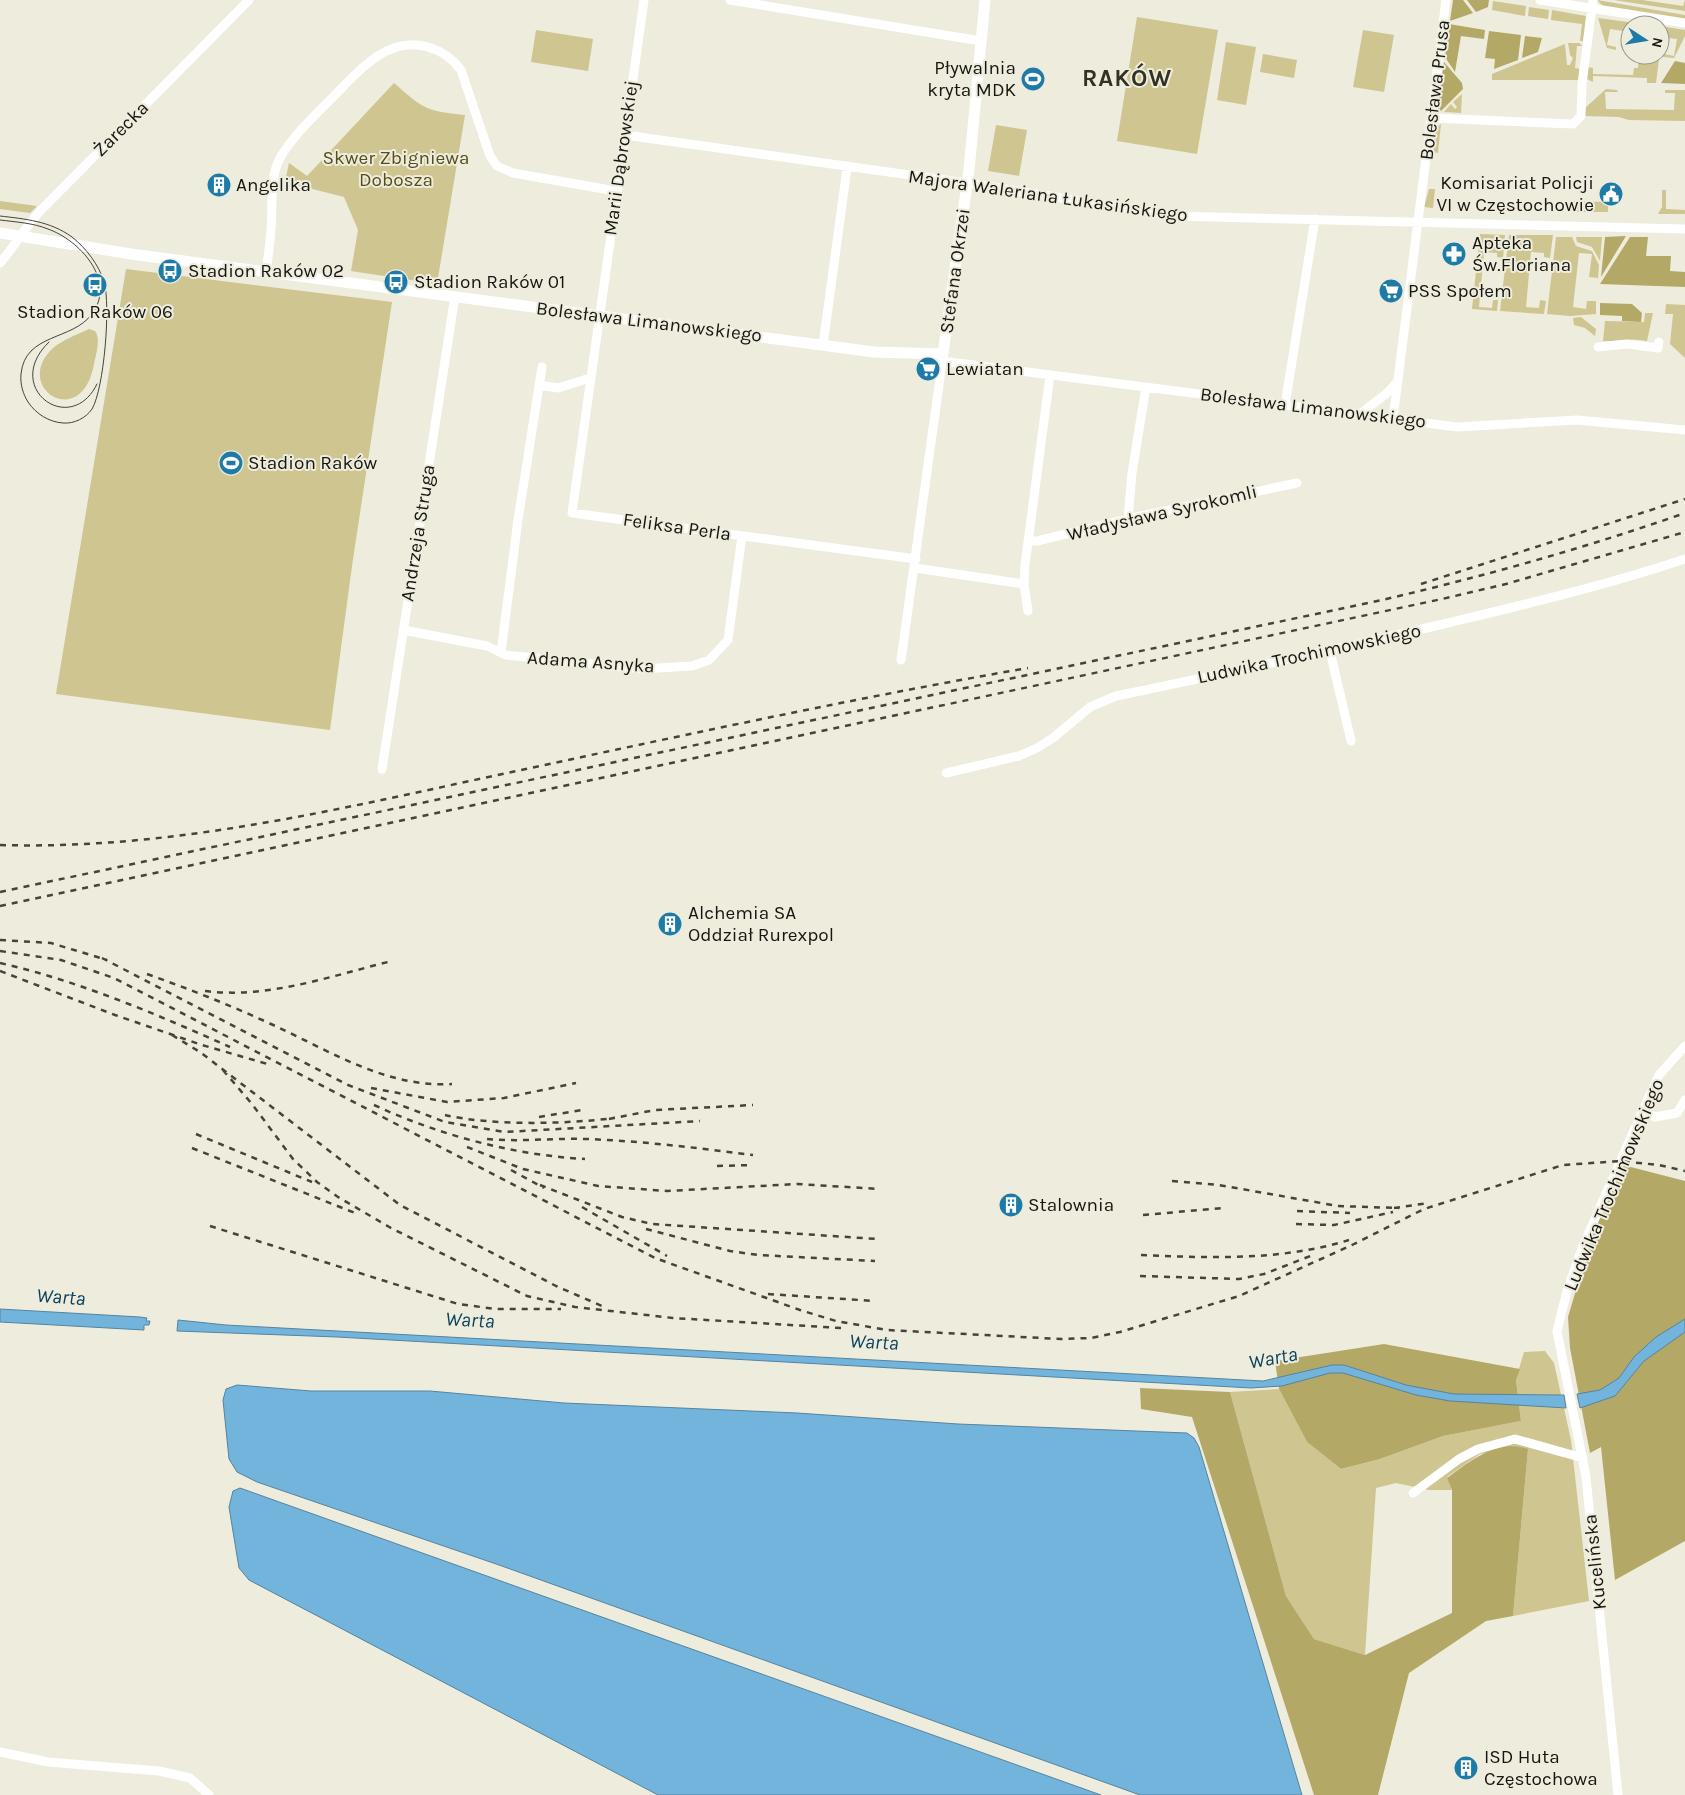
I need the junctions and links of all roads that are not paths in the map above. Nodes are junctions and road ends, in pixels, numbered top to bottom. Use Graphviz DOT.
graph roads {
  1 [pos="249,0"];
  2 [pos="644,0"];
  3 [pos="730,0"];
  4 [pos="985,0"];
  5 [pos="1446,0"];
  6 [pos="1540,0"];
  7 [pos="1593,4"];
  8 [pos="1685,23"];
  9 [pos="981,41"];
  10 [pos="1431,118"];
  11 [pos="624,135"];
  12 [pos="847,168"];
  13 [pos="967,184"];
  14 [pos="616,191"];
  15 [pos="1315,219"];
  16 [pos="1419,221"];
  17 [pos="1685,229"];
  18 [pos="0,233"];
  19 [pos="20,237"];
  20 [pos="0,263"];
  21 [pos="266,272"];
  22 [pos="455,296"];
  23 [pos="598,316"];
  24 [pos="1659,342"];
  25 [pos="823,344"];
  26 [pos="1598,347"];
  27 [pos="942,357"];
  28 [pos="542,366"];
  29 [pos="1050,374"];
  30 [pos="590,378"];
  31 [pos="1398,380"];
  32 [pos="540,385"];
  33 [pos="1146,387"];
  34 [pos="1285,404"];
  35 [pos="1360,414"];
  36 [pos="1393,418"];
  37 [pos="1685,430"];
  38 [pos="1297,483"];
  39 [pos="1128,519"];
  40 [pos="742,536"];
  41 [pos="1028,540"];
  42 [pos="1685,559"];
  43 [pos="915,563"];
  44 [pos="1024,584"];
  45 [pos="1028,610"];
  46 [pos="403,630"];
  47 [pos="1330,651"];
  48 [pos="501,652"];
  49 [pos="901,660"];
  50 [pos="1351,741"];
  51 [pos="382,769"];
  52 [pos="946,773"];
  53 [pos="1685,1046"];
  54 [pos="1685,1100"];
  55 [pos="1642,1112"];
  56 [pos="1557,1331"];
  57 [pos="1583,1458"];
  58 [pos="1413,1493"];
  59 [pos="0,1752"];
  60 [pos="209,1795"];
  61 [pos="1618,1795"];
  1 -- 19 [label="street, Żarecka"];
  2 -- 11 [label="street, Marii Dąbrowskiej"];
  3 -- 9 [label="street"];
  4 -- 9 [label="street, Stefana Okrzei"];
  5 -- 10 [label="street, Bolesława Prusa"];
  6 -- 7 [label="street"];
  7 -- 8 [label="street"];
  7 -- 10 [label="street"];
  9 -- 13 [label="street, Stefana Okrzei"];
  10 -- 16 [label="street, Bolesława Prusa"];
  11 -- 12 [label="street, Majora Waleriana Łukasińskiego"];
  11 -- 14 [label="street, Marii Dąbrowskiej"];
  12 -- 13 [label="street, Majora Waleriana Łukasińskiego"];
  12 -- 25 [label="street"];
  13 -- 15 [label="street, Majora Waleriana Łukasińskiego"];
  13 -- 27 [label="street, Stefana Okrzei"];
  14 -- 21 [label="street"];
  14 -- 23 [label="street, Marii Dąbrowskiej"];
  15 -- 16 [label="street, Majora Waleriana Łukasińskiego"];
  15 -- 34 [label="street"];
  16 -- 17 [label="street, Majora Waleriana Łukasińskiego"];
  16 -- 31 [label="street, Bolesława Prusa"];
  18 -- 19 [label="street, Bolesława Limanowskiego"];
  19 -- 20 [label="street, Żarecka"];
  19 -- 21 [label="street, Bolesława Limanowskiego"];
  21 -- 22 [label="street, Bolesława Limanowskiego"];
  22 -- 23 [label="street, Bolesława Limanowskiego"];
  22 -- 46 [label="street, Andrzeja Struga"];
  23 -- 25 [label="street, Bolesława Limanowskiego"];
  23 -- 30 [label="street, Feliksa Perla"];
  24 -- 26 [label="street"];
  25 -- 27 [label="street, Bolesława Limanowskiego"];
  27 -- 29 [label="street, Bolesława Limanowskiego"];
  27 -- 43 [label="street, Stefana Okrzei"];
  28 -- 32 [label="street"];
  29 -- 33 [label="street, Bolesława Limanowskiego"];
  29 -- 41 [label="street"];
  30 -- 32 [label="street"];
  30 -- 40 [label="street, Feliksa Perla"];
  31 -- 35 [label="street"];
  31 -- 36 [label="street, Bolesława Prusa"];
  32 -- 48 [label="street"];
  33 -- 34 [label="street, Bolesława Limanowskiego"];
  33 -- 39 [label="street"];
  34 -- 35 [label="street, Bolesława Limanowskiego"];
  35 -- 36 [label="street, Bolesława Limanowskiego"];
  36 -- 37 [label="street, Bolesława Limanowskiego"];
  38 -- 39 [label="street, Władysława Syrokomli"];
  39 -- 41 [label="street, Władysława Syrokomli"];
  40 -- 43 [label="street, Feliksa Perla"];
  40 -- 48 [label="street, Adama Asnyka"];
  41 -- 44 [label="street"];
  42 -- 47 [label="street, Ludwika Trochimowskiego"];
  43 -- 44 [label="street, Feliksa Perla"];
  43 -- 49 [label="street, Stefana Okrzei"];
  44 -- 45 [label="street"];
  46 -- 48 [label="street, Adama Asnyka"];
  46 -- 51 [label="street, Andrzeja Struga"];
  47 -- 50 [label="street"];
  47 -- 52 [label="street, Ludwika Trochimowskiego"];
  53 -- 55 [label="street, Ludwika Trochimowskiego"];
  54 -- 55 [label="street"];
  55 -- 56 [label="street, Ludwika Trochimowskiego"];
  56 -- 57 [label="street, Kucelińska"];
  57 -- 58 [label="street"];
  57 -- 61 [label="street, Kucelińska"];
  59 -- 60 [label="street"];
}
